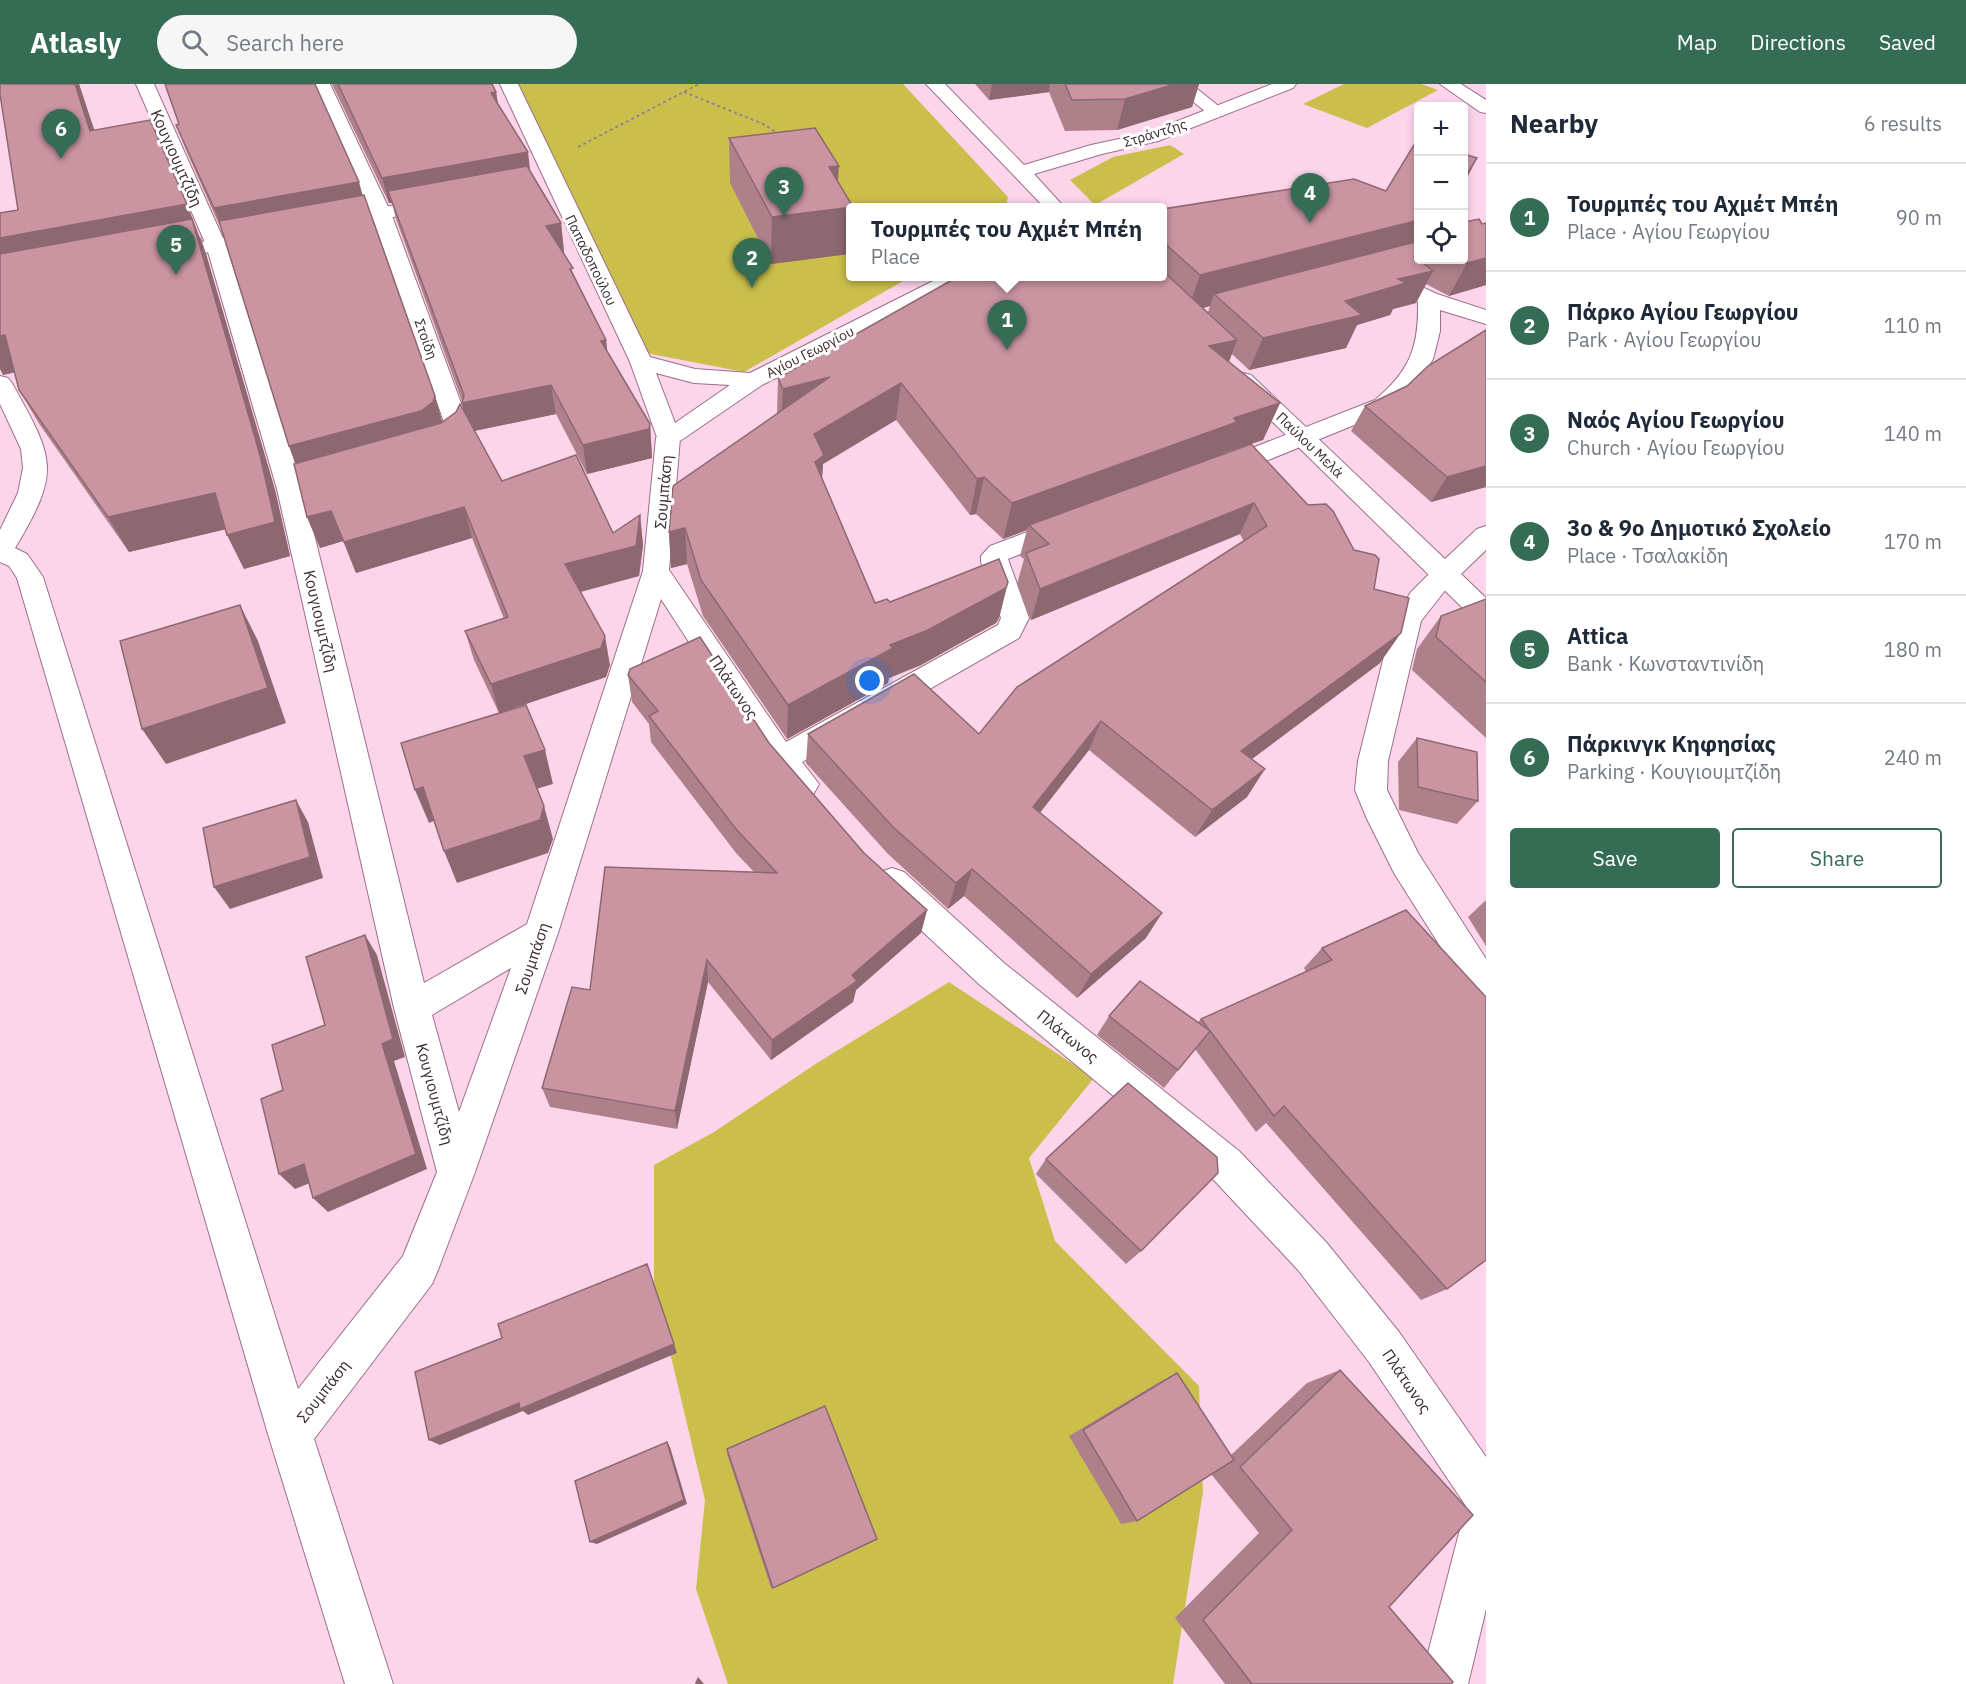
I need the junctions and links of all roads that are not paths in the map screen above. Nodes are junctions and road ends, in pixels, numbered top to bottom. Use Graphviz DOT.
graph roads {
  1 [pos="145,84"];
  2 [pos="321,84"];
  3 [pos="509,84"];
  4 [pos="935,84"];
  5 [pos="1179,84"];
  6 [pos="1287,84"];
  7 [pos="1449,84"];
  8 [pos="1486,108"];
  9 [pos="1217,112"];
  10 [pos="1020,172"];
  11 [pos="549,173"];
  12 [pos="530,186"];
  13 [pos="461,198"];
  14 [pos="1048,203"];
  15 [pos="381,213"];
  16 [pos="216,245"];
  17 [pos="136,260"];
  18 [pos="1391,275"];
  19 [pos="950,281"];
  20 [pos="1429,299"];
  21 [pos="1486,317"];
  22 [pos="641,362"];
  23 [pos="1226,363"];
  24 [pos="754,380"];
  25 [pos="0,383"];
  26 [pos="1302,437"];
  27 [pos="668,438"];
  28 [pos="416,453"];
  29 [pos="1200,478"];
  30 [pos="1083,520"];
  31 [pos="1486,536"];
  32 [pos="0,551"];
  33 [pos="656,571"];
  34 [pos="1445,574"];
  35 [pos="1486,614"];
  36 [pos="781,759"];
  37 [pos="828,812"];
  38 [pos="866,857"];
  39 [pos="542,933"];
  40 [pos="1486,989"];
  41 [pos="412,1008"];
  42 [pos="456,1172"];
  43 [pos="290,1434"];
  44 [pos="1486,1496"];
  45 [pos="1486,1512"];
  46 [pos="369,1684"];
  47 [pos="1444,1684"];
  1 -- 16 [label="street, Κουγιουμτζίδη"];
  2 -- 15 [label="street, Στοίδη"];
  3 -- 11 [label="street, Παπαδοπούλου"];
  4 -- 10 [label="street"];
  5 -- 9 [label="street"];
  6 -- 9 [label="street, Στράντζης"];
  7 -- 8 [label="street"];
  9 -- 10 [label="street, Στράντζης"];
  10 -- 14 [label="street"];
  11 -- 12 [label="street"];
  11 -- 22 [label="street, Παπαδοπούλου"];
  13 -- 15 [label="street"];
  15 -- 16 [label="street"];
  15 -- 28 [label="street, Στοίδη"];
  16 -- 17 [label="street"];
  16 -- 41 [label="street, Κουγιουμτζίδη"];
  18 -- 20 [label="street"];
  19 -- 24 [label="street, Αγίου Γεωργίου"];
  20 -- 21 [label="street"];
  20 -- 26 [label="street"];
  22 -- 24 [label="street"];
  22 -- 27 [label="street, Παπαδοπούλου"];
  23 -- 26 [label="street, Παύλου Μελά"];
  24 -- 27 [label="street, Αγίου Γεωργίου"];
  25 -- 32 [label="street"];
  26 -- 29 [label="street"];
  26 -- 34 [label="street, Παύλου Μελά"];
  27 -- 33 [label="street, Σουμπάση"];
  30 -- 36 [label="street"];
  31 -- 34 [label="street"];
  32 -- 43 [label="street"];
  33 -- 36 [label="street, Πλάτωνος"];
  33 -- 39 [label="street, Σουμπάση"];
  34 -- 35 [label="street, Παύλου Μελά"];
  34 -- 40 [label="street"];
  36 -- 37 [label="street, Πλάτωνος"];
  38 -- 44 [label="street, Πλάτωνος"];
  39 -- 41 [label="street"];
  39 -- 42 [label="street, Σουμπάση"];
  41 -- 42 [label="street, Κουγιουμτζίδη"];
  42 -- 43 [label="street, Σουμπάση"];
  43 -- 46 [label="street"];
  45 -- 47 [label="street"];
}
